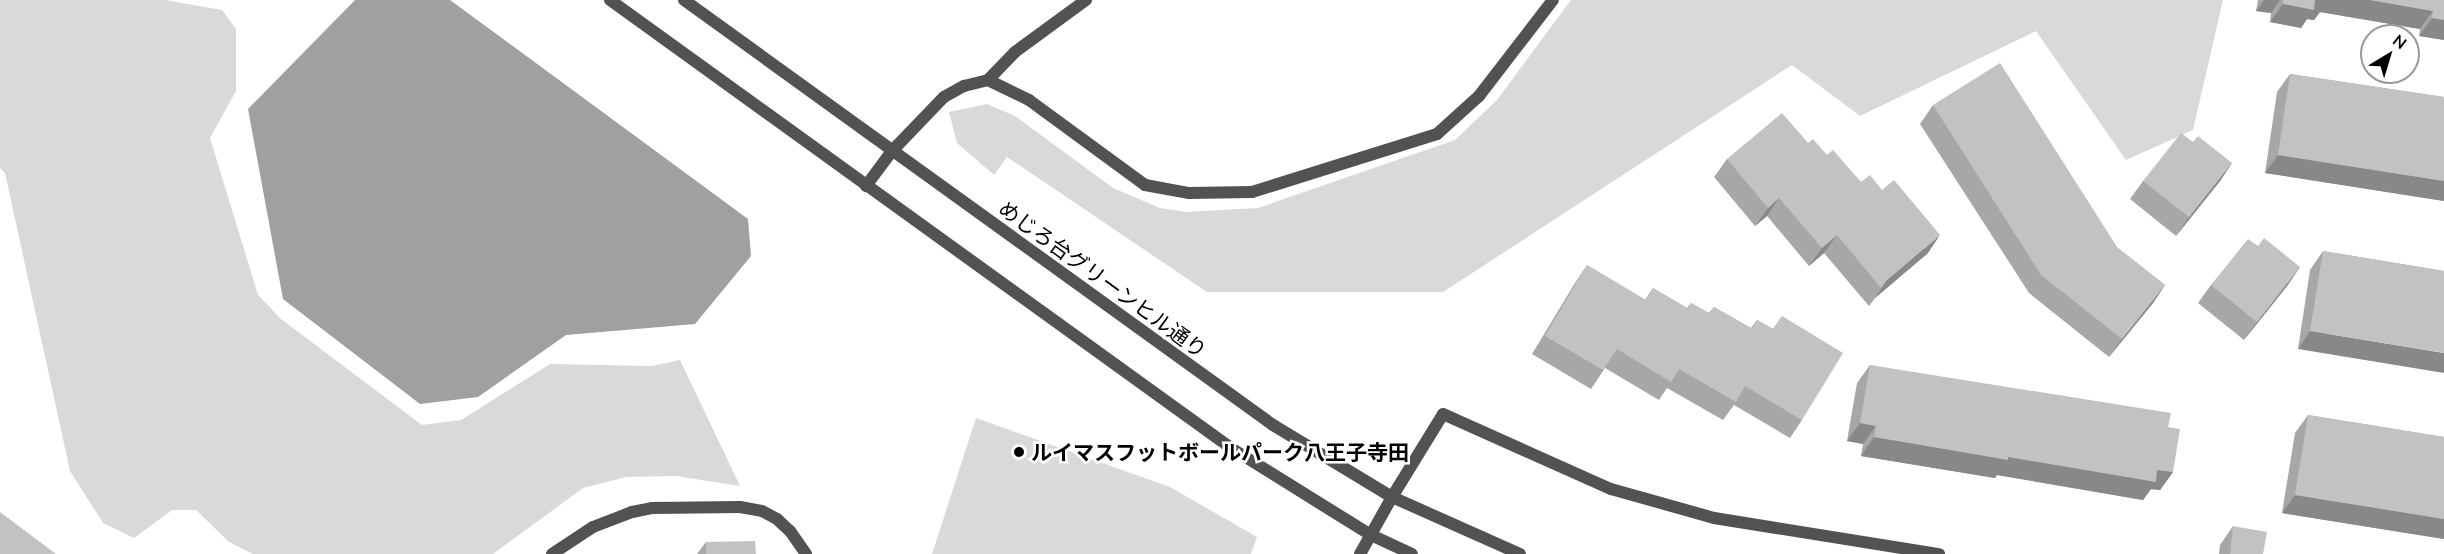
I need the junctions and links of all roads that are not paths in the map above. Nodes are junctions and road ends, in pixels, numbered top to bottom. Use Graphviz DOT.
graph roads {
  1 [pos="610,0"];
  2 [pos="684,0"];
  3 [pos="1086,0"];
  4 [pos="1553,0"];
  5 [pos="988,80"];
  6 [pos="892,151"];
  7 [pos="866,186"];
  8 [pos="1392,497"];
  9 [pos="1371,534"];
  10 [pos="552,554"];
  11 [pos="806,554"];
  12 [pos="1360,554"];
  13 [pos="1412,554"];
  14 [pos="1520,554"];
  15 [pos="1939,554"];
  1 -- 7 [label="street"];
  2 -- 6 [label="street, めじろ台グリーンヒル通り"];
  3 -- 5 [label="street"];
  4 -- 5 [label="street"];
  5 -- 6 [label="street"];
  6 -- 7 [label="street"];
  6 -- 8 [label="street, めじろ台グリーンヒル通り"];
  7 -- 9 [label="street"];
  8 -- 9 [label="street"];
  8 -- 14 [label="street, めじろ台グリーンヒル通り"];
  8 -- 15 [label="street"];
  9 -- 12 [label="street"];
  9 -- 13 [label="street"];
  10 -- 11 [label="street"];
}
